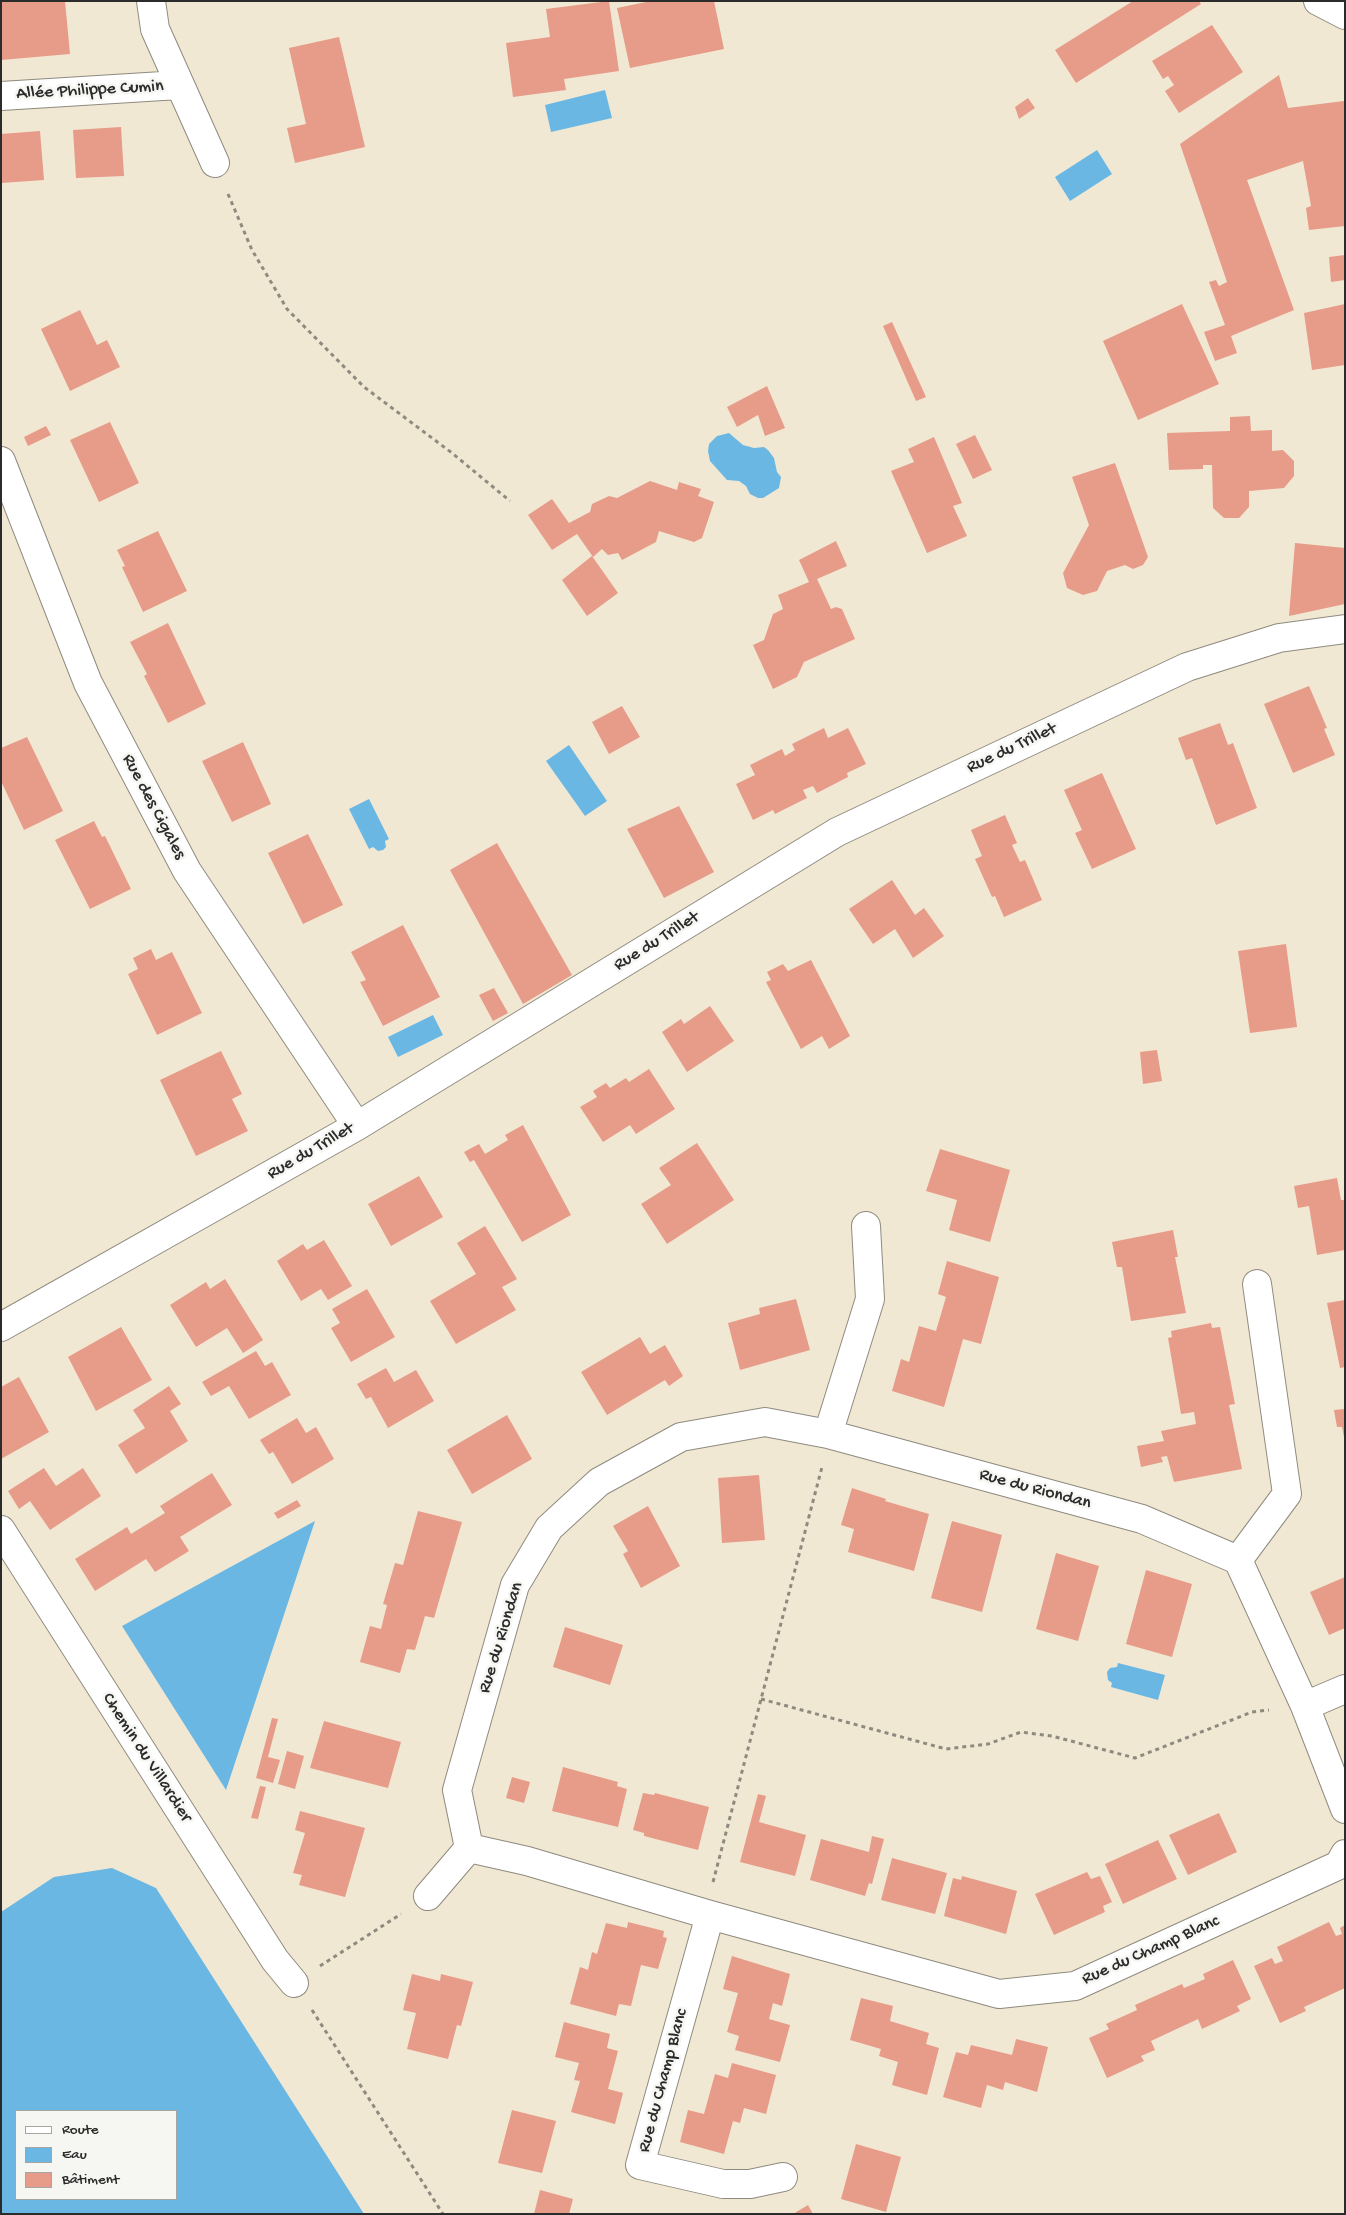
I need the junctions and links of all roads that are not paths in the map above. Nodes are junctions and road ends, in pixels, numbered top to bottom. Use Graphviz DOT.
graph roads {
  1 [pos="151,1"];
  2 [pos="1318,1"];
  3 [pos="1345,15"];
  4 [pos="179,85"];
  5 [pos="1,96"];
  6 [pos="215,163"];
  7 [pos="1,461"];
  8 [pos="1345,629"];
  9 [pos="357,1126"];
  10 [pos="866,1226"];
  11 [pos="1257,1284"];
  12 [pos="1,1327"];
  13 [pos="828,1434"];
  14 [pos="1,1530"];
  15 [pos="1238,1560"];
  16 [pos="1345,1689"];
  17 [pos="1305,1706"];
  18 [pos="1345,1809"];
  19 [pos="469,1848"];
  20 [pos="1345,1854"];
  21 [pos="428,1896"];
  22 [pos="710,1915"];
  23 [pos="294,1983"];
  24 [pos="783,2177"];
  1 -- 4 [label="street"];
  2 -- 3 [label="street"];
  4 -- 5 [label="street, Allée Philippe Cumin"];
  4 -- 6 [label="street"];
  7 -- 9 [label="street, Rue des Cigales"];
  8 -- 9 [label="street, Rue du Trillet"];
  9 -- 12 [label="street, Rue du Trillet"];
  10 -- 13 [label="street"];
  11 -- 15 [label="street"];
  13 -- 15 [label="street, Rue du Riondan"];
  13 -- 19 [label="street, Rue du Riondan"];
  14 -- 23 [label="street, Chemin du Villardier"];
  15 -- 17 [label="street"];
  16 -- 17 [label="street"];
  17 -- 18 [label="street"];
  19 -- 21 [label="street"];
  19 -- 22 [label="street, Rue du Champ Blanc"];
  20 -- 22 [label="street, Rue du Champ Blanc"];
  22 -- 24 [label="street, Rue du Champ Blanc"];
}
